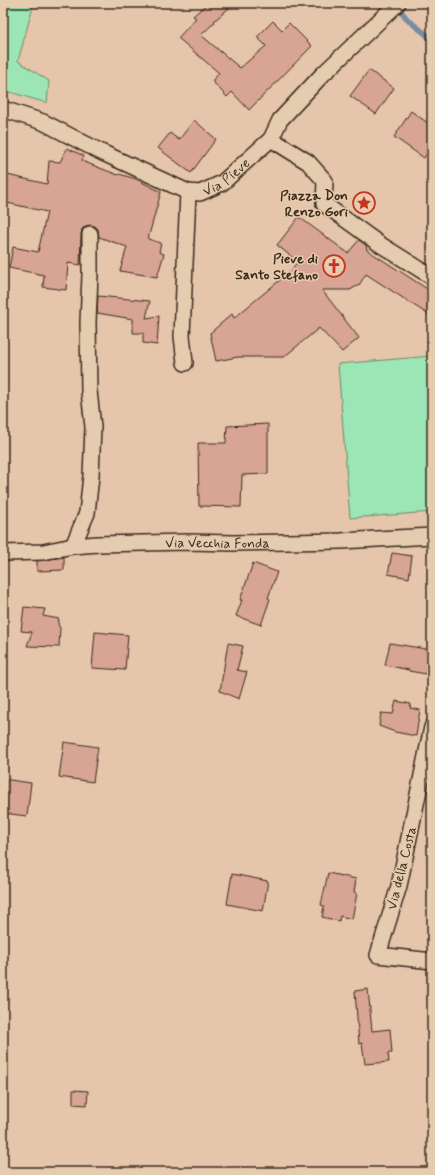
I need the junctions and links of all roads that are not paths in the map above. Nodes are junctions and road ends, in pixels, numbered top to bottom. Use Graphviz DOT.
graph roads {
  1 [pos="398,3"];
  2 [pos="3,109"];
  3 [pos="271,139"];
  4 [pos="188,192"];
  5 [pos="90,234"];
  6 [pos="432,277"];
  7 [pos="185,363"];
  8 [pos="432,536"];
  9 [pos="73,546"];
  10 [pos="3,553"];
  11 [pos="432,726"];
  12 [pos="432,961"];
  1 -- 3 [label="street, Via Pieve"];
  2 -- 4 [label="street, Via Pieve"];
  3 -- 4 [label="street, Via Pieve"];
  3 -- 6 [label="street"];
  4 -- 7 [label="street"];
  5 -- 9 [label="street"];
  8 -- 9 [label="street, Via Vecchia Fonda"];
  9 -- 10 [label="street, Via Vecchia Fonda"];
  11 -- 12 [label="street, Via della Costa"];
}
